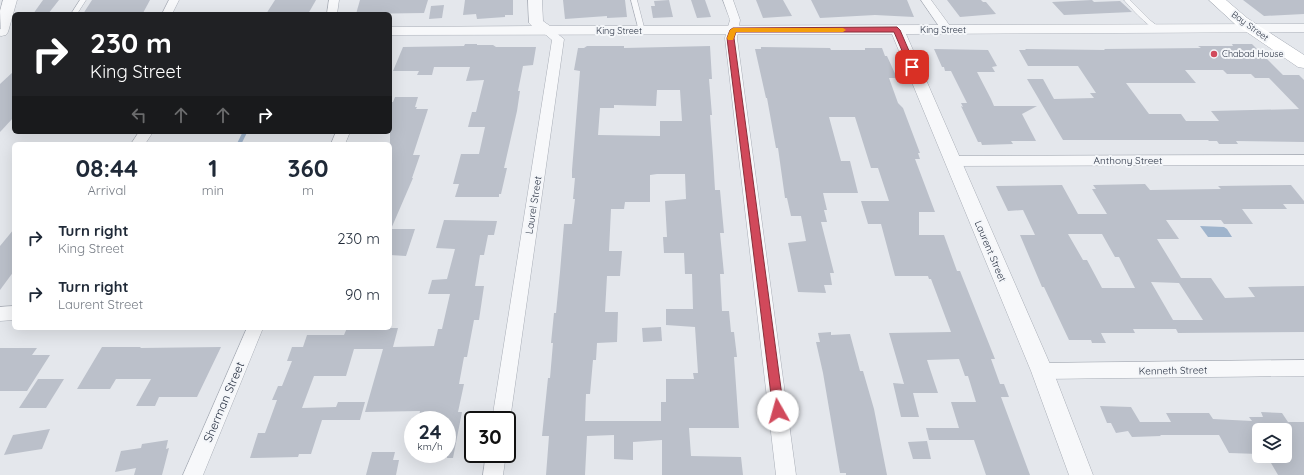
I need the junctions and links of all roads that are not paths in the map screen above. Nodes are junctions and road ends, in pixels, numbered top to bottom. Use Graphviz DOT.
graph roads {
  1 [pos="10,0"];
  2 [pos="83,0"];
  3 [pos="174,0"];
  4 [pos="334,0"];
  5 [pos="535,0"];
  6 [pos="634,0"];
  7 [pos="728,0"];
  8 [pos="926,0"];
  9 [pos="1127,0"];
  10 [pos="1217,0"];
  11 [pos="75,12"];
  12 [pos="168,12"];
  13 [pos="332,12"];
  14 [pos="1304,28"];
  15 [pos="1158,29"];
  16 [pos="1252,29"];
  17 [pos="546,30"];
  18 [pos="733,30"];
  19 [pos="897,30"];
  20 [pos="947,30"];
  21 [pos="392,31"];
  22 [pos="642,31"];
  23 [pos="4,32"];
  24 [pos="1304,63"];
  25 [pos="1304,160"];
  26 [pos="952,161"];
  27 [pos="0,314"];
  28 [pos="12,314"];
  29 [pos="254,330"];
  30 [pos="1304,368"];
  31 [pos="1042,371"];
  32 [pos="502,411"];
  33 [pos="495,463"];
  34 [pos="193,475"];
  35 [pos="493,475"];
  36 [pos="786,475"];
  37 [pos="1081,475"];
  1 -- 23 [label="street"];
  2 -- 11 [label="lane"];
  3 -- 12 [label="street"];
  4 -- 13 [label="street"];
  5 -- 17 [label="street, Laurel Street"];
  6 -- 22 [label="lane"];
  7 -- 18 [label="street"];
  8 -- 20 [label="street"];
  9 -- 15 [label="lane"];
  10 -- 16 [label="main road, Bay Street"];
  14 -- 16 [label="street, King Street"];
  15 -- 16 [label="street, King Street"];
  15 -- 20 [label="street, King Street"];
  16 -- 24 [label="main road, Bay Street"];
  17 -- 21 [label="street, King Street"];
  17 -- 22 [label="street, King Street"];
  17 -- 32 [label="street, Laurel Street"];
  18 -- 19 [label="street, King Street"];
  18 -- 22 [label="street, King Street"];
  18 -- 36 [label="street"];
  19 -- 20 [label="street, King Street"];
  19 -- 26 [label="street, Laurent Street"];
  25 -- 26 [label="street, Anthony Street"];
  26 -- 31 [label="street, Laurent Street"];
  27 -- 28 [label="street"];
  29 -- 34 [label="street, Sherman Street"];
  30 -- 31 [label="street, Kenneth Street"];
  31 -- 37 [label="street, Laurent Street"];
  33 -- 35 [label="street"];
}
